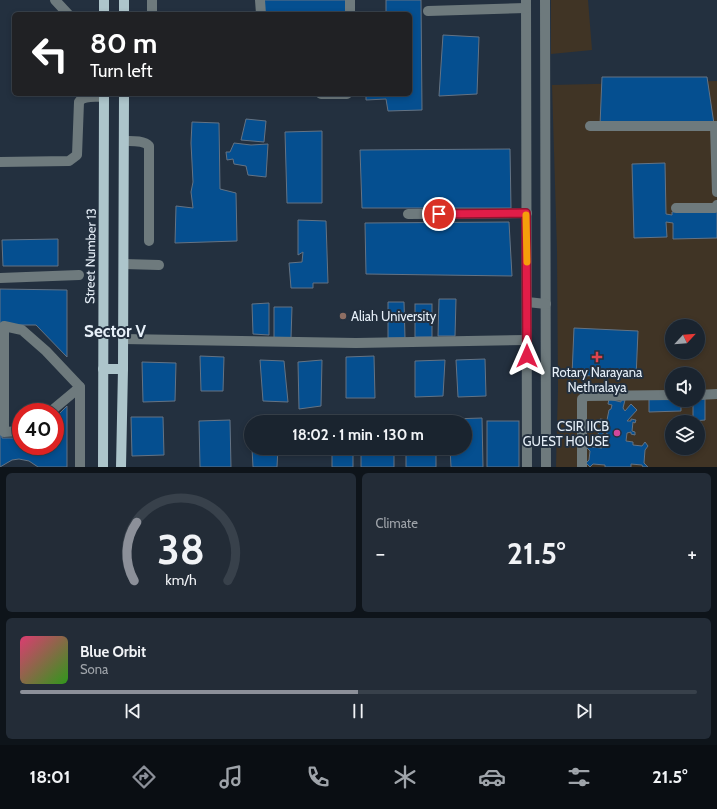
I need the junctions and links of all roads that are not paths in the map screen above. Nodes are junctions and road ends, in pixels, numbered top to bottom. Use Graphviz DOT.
graph roads {
  1 [pos="55,0"];
  2 [pos="104,0"];
  3 [pos="124,0"];
  4 [pos="152,0"];
  5 [pos="260,0"];
  6 [pos="350,0"];
  7 [pos="545,0"];
  8 [pos="526,4"];
  9 [pos="428,11"];
  10 [pos="66,12"];
  11 [pos="104,12"];
  12 [pos="124,12"];
  13 [pos="152,12"];
  14 [pos="261,12"];
  15 [pos="350,12"];
  16 [pos="85,96"];
  17 [pos="104,96"];
  18 [pos="124,96"];
  19 [pos="590,126"];
  20 [pos="716,126"];
  21 [pos="124,140"];
  22 [pos="0,162"];
  23 [pos="717,192"];
  24 [pos="717,205"];
  25 [pos="676,208"];
  26 [pos="526,213"];
  27 [pos="408,214"];
  28 [pos="149,242"];
  29 [pos="124,264"];
  30 [pos="159,265"];
  31 [pos="79,275"];
  32 [pos="0,278"];
  33 [pos="527,302"];
  34 [pos="546,304"];
  35 [pos="123,339"];
  36 [pos="527,340"];
  37 [pos="103,368"];
  38 [pos="123,369"];
  39 [pos="80,387"];
  40 [pos="717,394"];
  41 [pos="665,395"];
  42 [pos="705,395"];
  43 [pos="61,403"];
  44 [pos="12,432"];
  45 [pos="80,467"];
  46 [pos="103,467"];
  47 [pos="121,467"];
  48 [pos="527,467"];
  49 [pos="546,467"];
  50 [pos="582,467"];
  1 -- 10 [label="street"];
  2 -- 11 [label="main road"];
  3 -- 12 [label="main road"];
  4 -- 13 [label="street"];
  5 -- 14 [label="street"];
  6 -- 15 [label="street"];
  7 -- 34 [label="street"];
  8 -- 9 [label="street"];
  8 -- 26 [label="street"];
  16 -- 17 [label="street"];
  16 -- 22 [label="street"];
  17 -- 37 [label="main road, Street Number 13"];
  18 -- 21 [label="main road"];
  19 -- 20 [label="street"];
  20 -- 23 [label="street"];
  21 -- 28 [label="street"];
  21 -- 29 [label="main road"];
  24 -- 25 [label="street"];
  26 -- 27 [label="street"];
  26 -- 33 [label="street"];
  29 -- 30 [label="street"];
  29 -- 35 [label="main road"];
  31 -- 32 [label="street"];
  33 -- 34 [label="street"];
  33 -- 36 [label="street"];
  34 -- 49 [label="street"];
  35 -- 36 [label="street"];
  35 -- 38 [label="main road"];
  36 -- 48 [label="street"];
  37 -- 38 [label="main road"];
  37 -- 46 [label="main road, Street Number 13"];
  38 -- 47 [label="main road"];
  39 -- 43 [label="street"];
  39 -- 44 [label="street"];
  39 -- 45 [label="street"];
  40 -- 42 [label="street"];
  41 -- 50 [label="street"];
}
